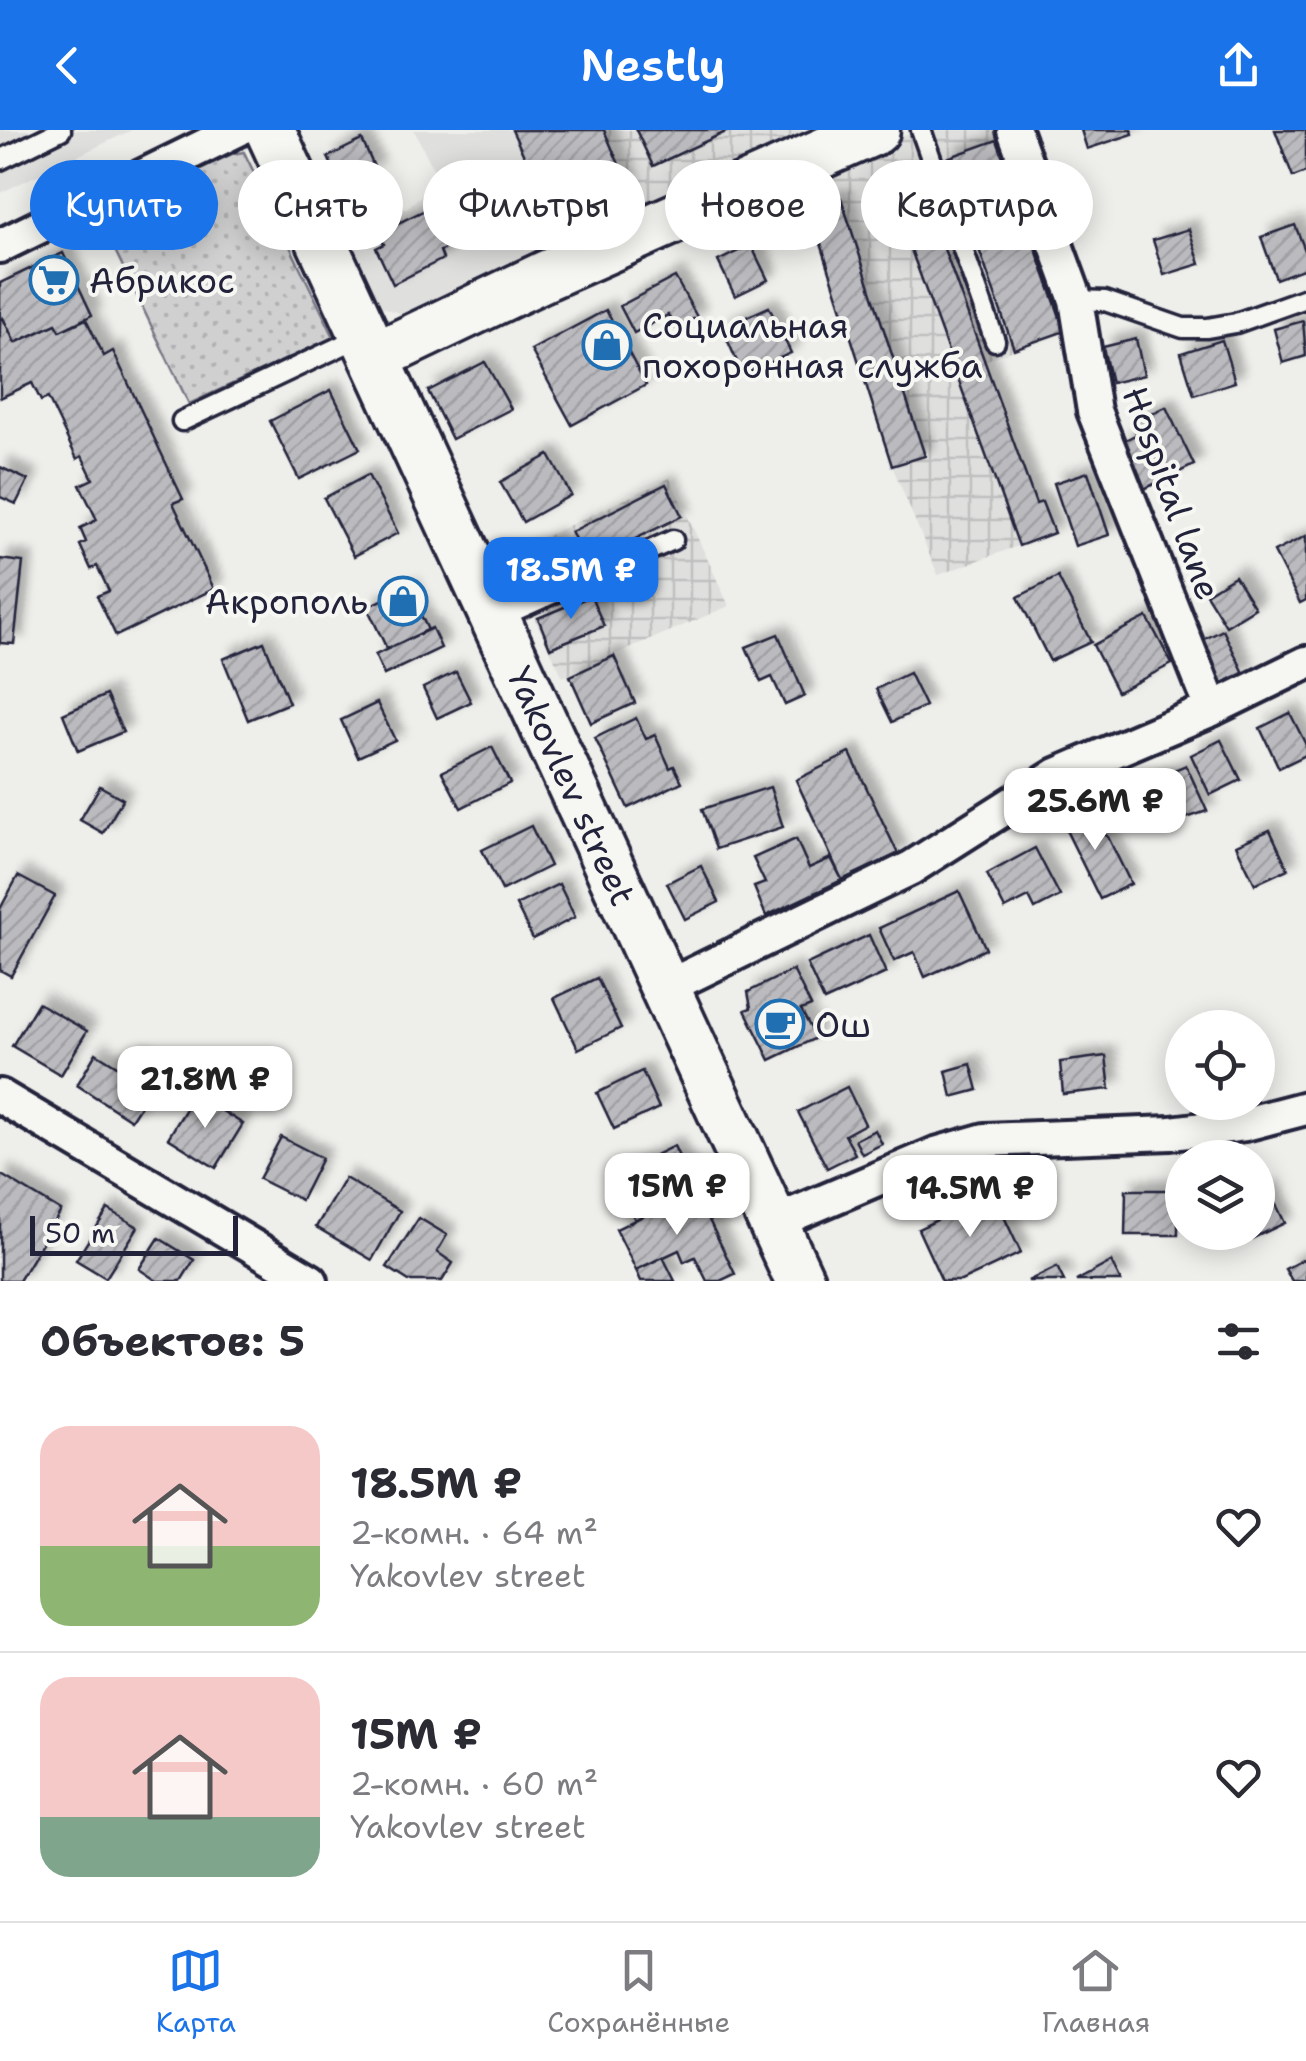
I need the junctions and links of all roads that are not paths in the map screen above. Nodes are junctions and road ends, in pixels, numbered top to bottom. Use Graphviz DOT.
graph roads {
  1 [pos="61,130"];
  2 [pos="237,130"];
  3 [pos="270,130"];
  4 [pos="875,130"];
  5 [pos="921,130"];
  6 [pos="1014,130"];
  7 [pos="0,160"];
  8 [pos="2,239"];
  9 [pos="1306,298"];
  10 [pos="1076,300"];
  11 [pos="995,341"];
  12 [pos="370,346"];
  13 [pos="182,421"];
  14 [pos="673,540"];
  15 [pos="495,619"];
  16 [pos="1306,663"];
  17 [pos="1212,709"];
  18 [pos="666,988"];
  19 [pos="0,1096"];
  20 [pos="1306,1108"];
  21 [pos="774,1223"];
  22 [pos="311,1281"];
  23 [pos="800,1281"];
  1 -- 7 [label="lane"];
  2 -- 8 [label="street"];
  3 -- 12 [label="main road, Yakovlev street"];
  4 -- 12 [label="main road"];
  5 -- 11 [label="lane"];
  6 -- 10 [label="street, Hospital lane"];
  9 -- 10 [label="lane"];
  10 -- 17 [label="street, Hospital lane"];
  12 -- 13 [label="lane"];
  12 -- 15 [label="main road, Yakovlev street"];
  14 -- 15 [label="lane"];
  15 -- 18 [label="main road, Yakovlev street"];
  16 -- 17 [label="street"];
  17 -- 18 [label="street"];
  18 -- 21 [label="main road, Yakovlev street"];
  19 -- 22 [label="street"];
  20 -- 21 [label="street"];
  21 -- 23 [label="main road, Yakovlev street"];
}
